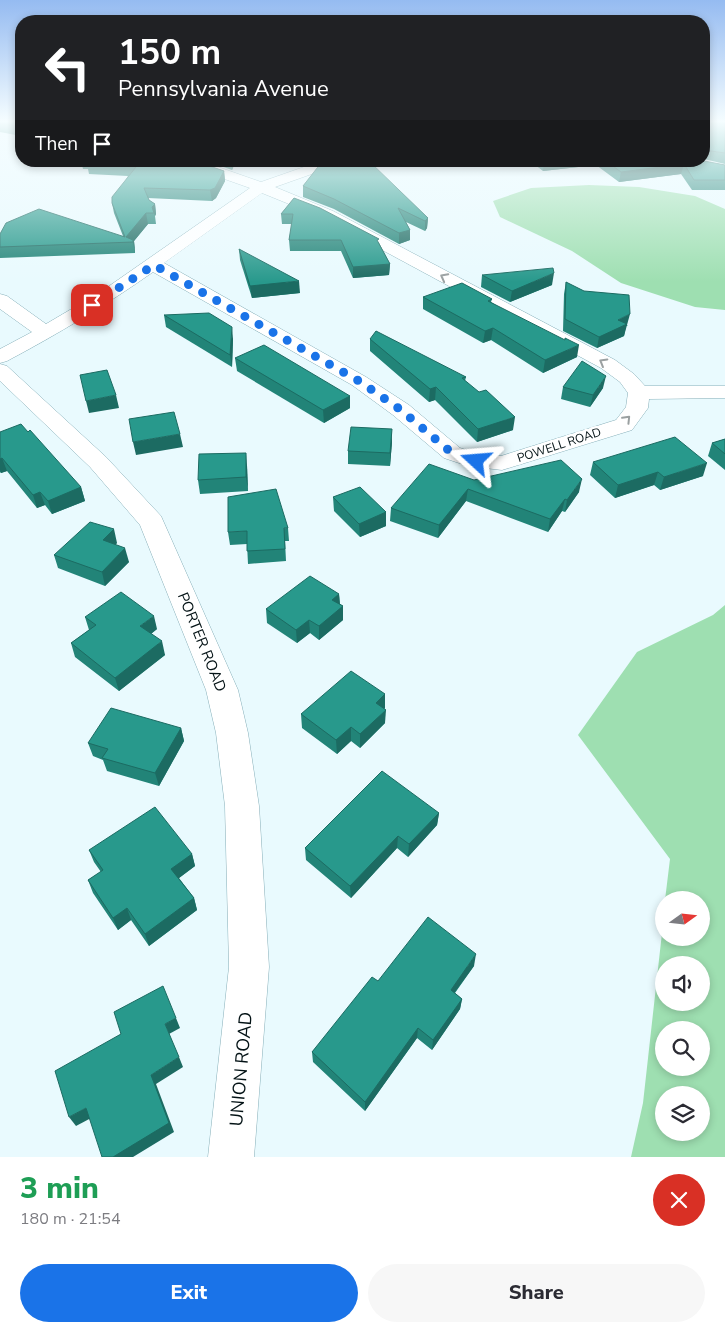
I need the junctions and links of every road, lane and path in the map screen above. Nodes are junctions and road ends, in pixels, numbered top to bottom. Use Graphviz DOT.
graph roads {
  1 [pos="223,174"];
  2 [pos="299,174"];
  3 [pos="261,188"];
  4 [pos="154,265"];
  5 [pos="0,300"];
  6 [pos="45,333"];
  7 [pos="0,357"];
  8 [pos="0,370"];
  9 [pos="725,392"];
  10 [pos="639,393"];
  11 [pos="249,981"];
  12 [pos="232,1157"];
  1 -- 3 [label="street"];
  2 -- 3 [label="street"];
  3 -- 4 [label="street"];
  10 -- 3 [label="street, one-way"];
  4 -- 6 [label="street"];
  4 -- 10 [label="street, POWELL ROAD, one-way"];
  5 -- 6 [label="street"];
  6 -- 7 [label="street"];
  8 -- 11 [label="street, PORTER ROAD"];
  9 -- 10 [label="street"];
  11 -- 12 [label="street, UNION ROAD"];
}
